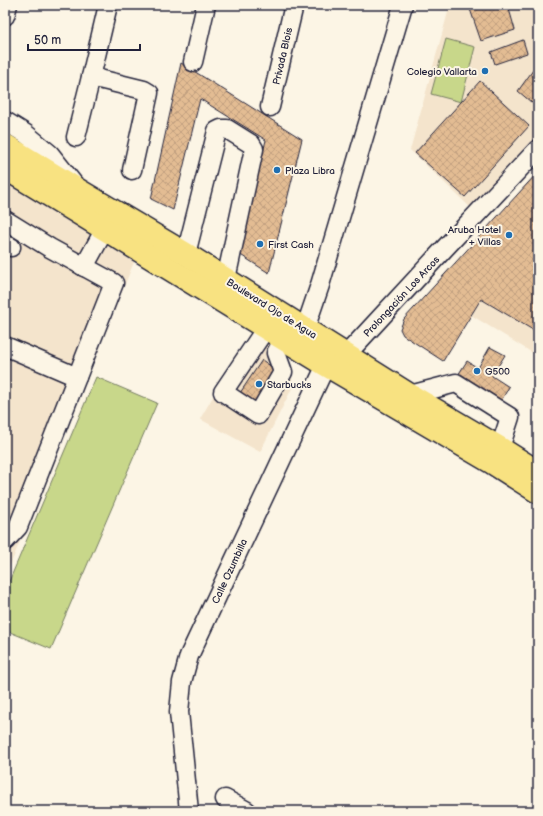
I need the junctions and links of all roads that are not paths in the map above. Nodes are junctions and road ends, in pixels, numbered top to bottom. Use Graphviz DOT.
graph roads {
  1 [pos="8,5"];
  2 [pos="108,5"];
  3 [pos="206,5"];
  4 [pos="294,5"];
  5 [pos="403,5"];
  6 [pos="5,16"];
  7 [pos="193,62"];
  8 [pos="91,77"];
  9 [pos="270,107"];
  10 [pos="5,121"];
  11 [pos="76,137"];
  12 [pos="5,145"];
  13 [pos="538,149"];
  14 [pos="5,168"];
  15 [pos="132,170"];
  16 [pos="80,191"];
  17 [pos="5,220"];
  18 [pos="110,220"];
  19 [pos="186,254"];
  20 [pos="84,268"];
  21 [pos="226,279"];
  22 [pos="305,329"];
  23 [pos="5,346"];
  24 [pos="346,355"];
  25 [pos="326,365"];
  26 [pos="77,377"];
  27 [pos="410,395"];
  28 [pos="496,455"];
  29 [pos="538,472"];
  30 [pos="538,492"];
  31 [pos="5,541"];
  32 [pos="225,799"];
  33 [pos="189,811"];
  34 [pos="246,811"];
  1 -- 6 [label="street"];
  2 -- 8 [label="street"];
  3 -- 7 [label="street"];
  4 -- 9 [label="street, Privada Blois"];
  5 -- 22 [label="street"];
  8 -- 11 [label="street"];
  8 -- 15 [label="street"];
  10 -- 16 [label="street"];
  12 -- 16 [label="main road, Boulevard Ojo de Agua"];
  13 -- 24 [label="street, Prolongación Los Arcos"];
  14 -- 18 [label="main road, Boulevard Ojo de Agua"];
  16 -- 18 [label="main road, Boulevard Ojo de Agua"];
  17 -- 20 [label="street"];
  18 -- 19 [label="main road, Boulevard Ojo de Agua"];
  18 -- 20 [label="street"];
  18 -- 25 [label="main road, Boulevard Ojo de Agua"];
  19 -- 21 [label="main road, Boulevard Ojo de Agua"];
  19 -- 21 [label="street"];
  20 -- 26 [label="street"];
  21 -- 22 [label="main road, Boulevard Ojo de Agua"];
  22 -- 24 [label="main road, Boulevard Ojo de Agua"];
  23 -- 26 [label="street"];
  24 -- 25 [label="street"];
  24 -- 27 [label="main road, Boulevard Ojo de Agua"];
  25 -- 28 [label="main road, Boulevard Ojo de Agua"];
  25 -- 33 [label="street, Calle Ozumbilla"];
  26 -- 31 [label="street"];
  27 -- 28 [label="main road, Boulevard Ojo de Agua"];
  27 -- 28 [label="street"];
  28 -- 29 [label="main road, Boulevard Ojo de Agua"];
  28 -- 30 [label="main road, Boulevard Ojo de Agua"];
  32 -- 34 [label="street"];
}
